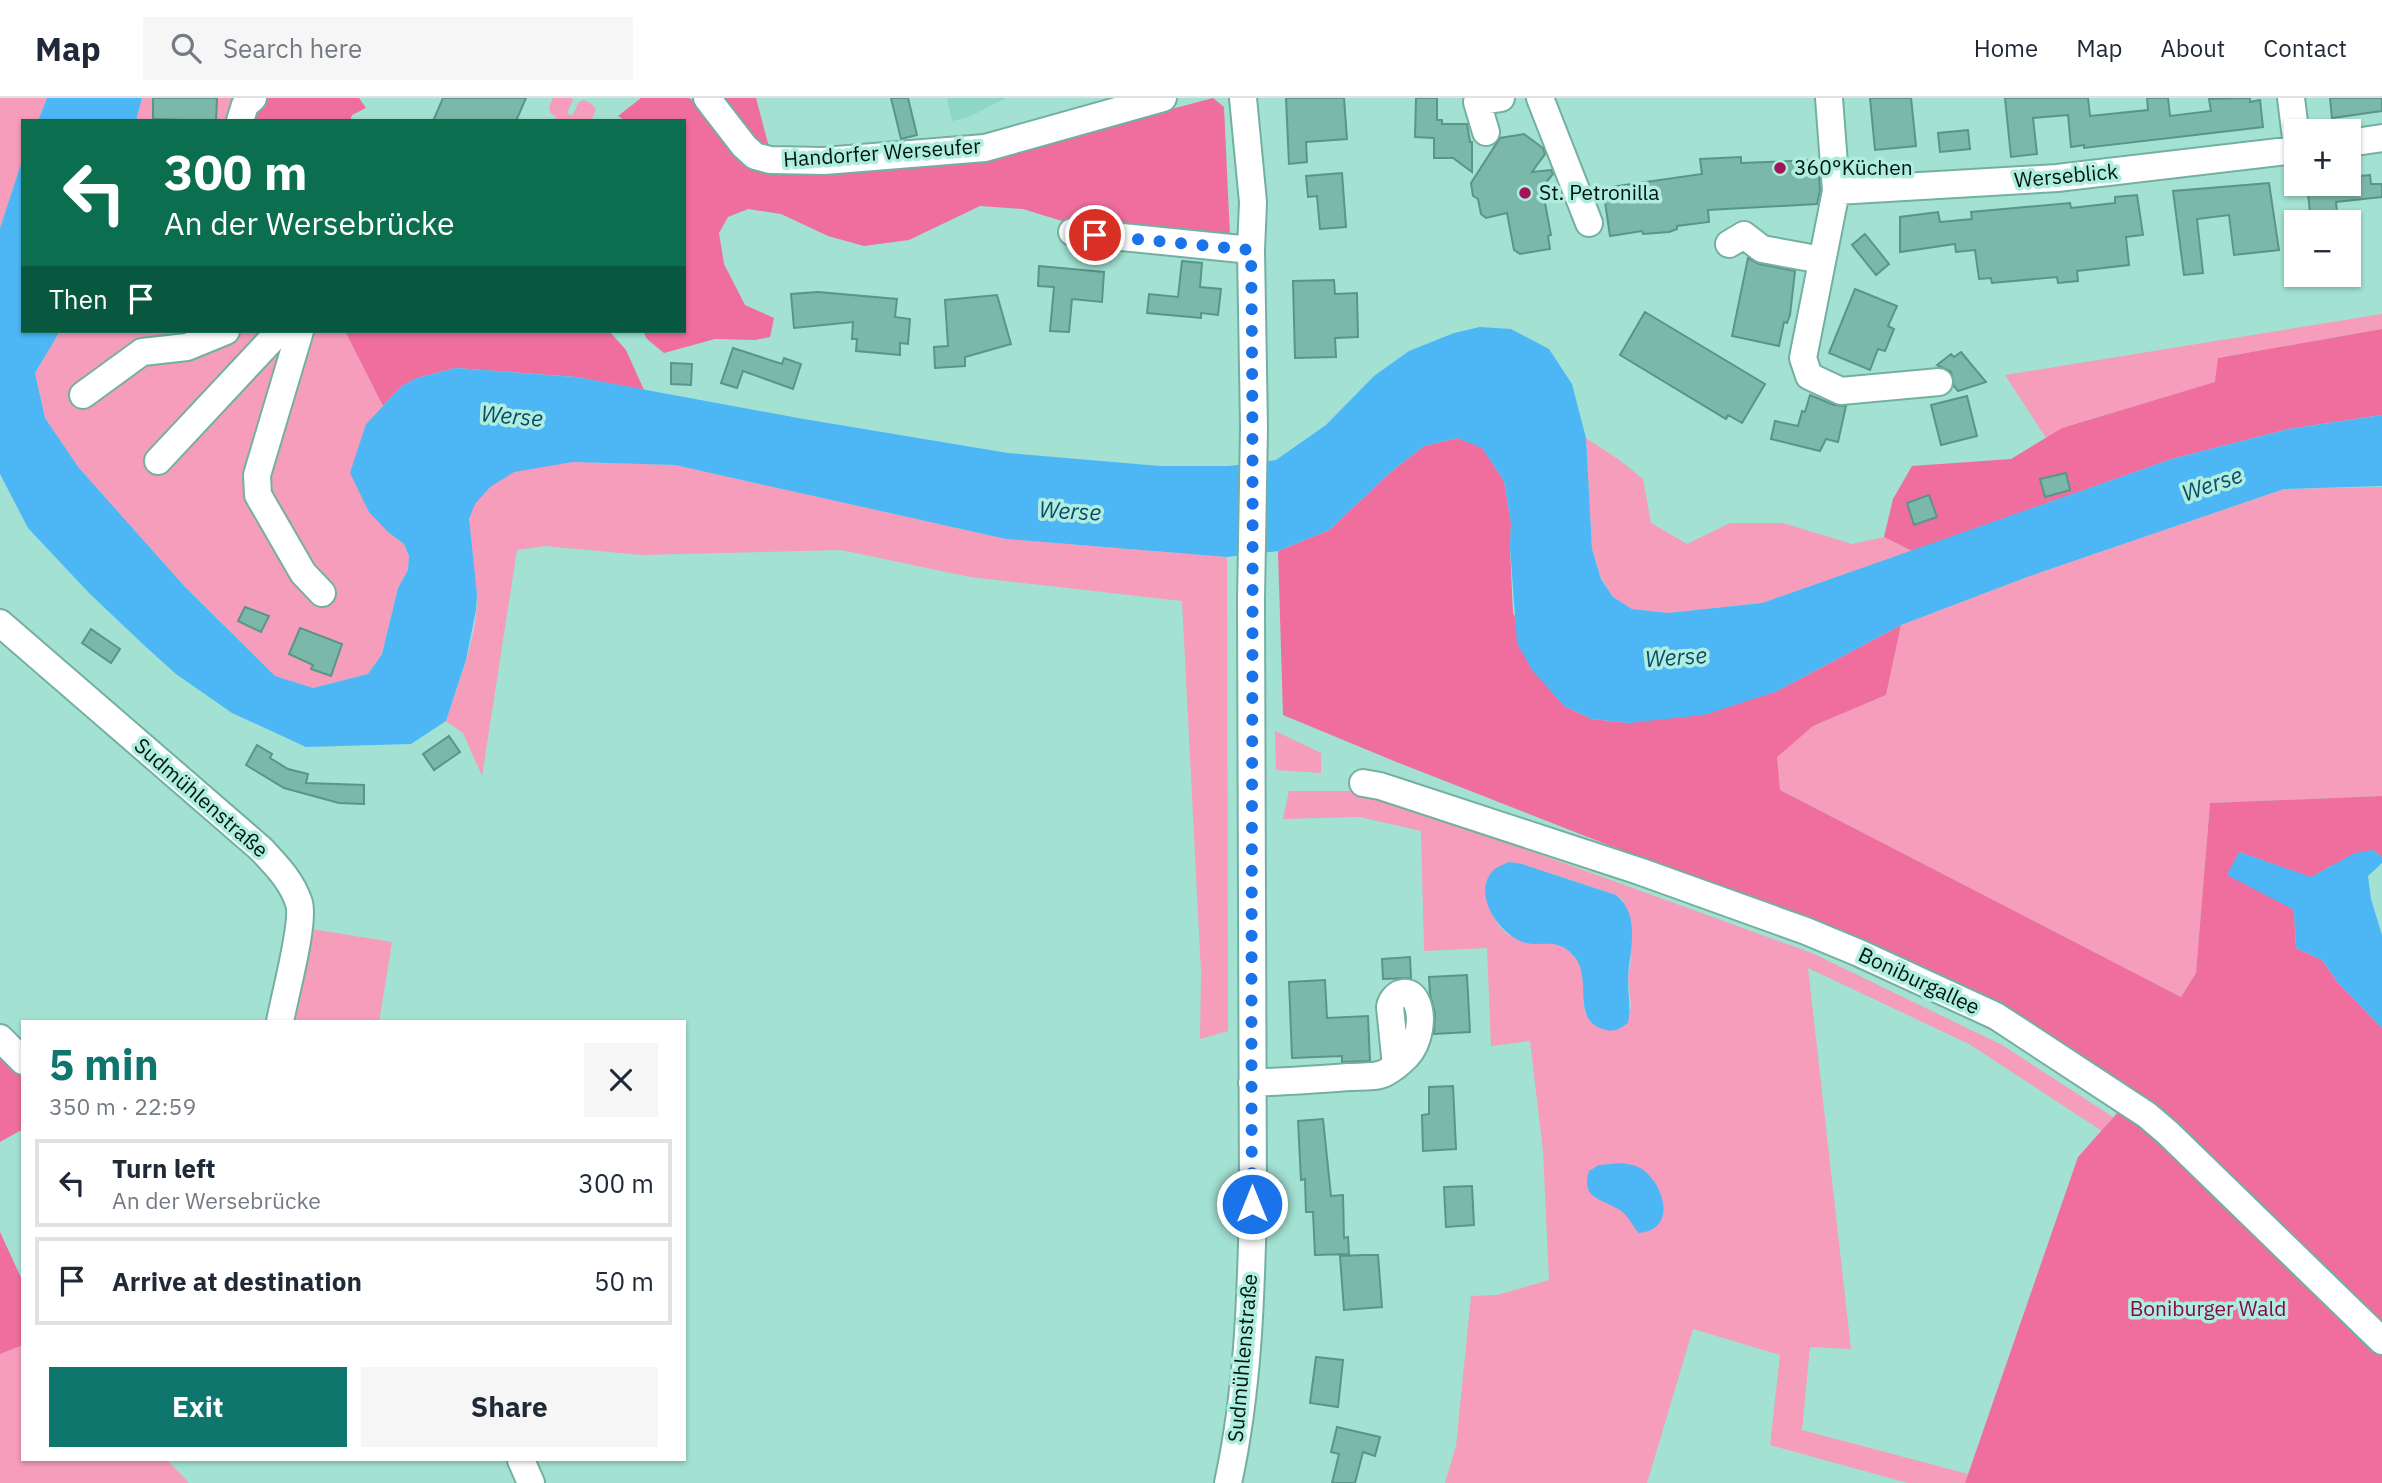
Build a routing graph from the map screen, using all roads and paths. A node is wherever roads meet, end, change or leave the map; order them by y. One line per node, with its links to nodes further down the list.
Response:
1 (253, 98): 9 (street)
2 (706, 98): 3 (street, Handorfer Werseufer)
3 (1163, 98)
4 (1243, 98): 19 (street, Sudmühlenstraße)
5 (1501, 98): 11 (street)
6 (1540, 98): 16 (street)
7 (1829, 98): 15 (street)
8 (2291, 98): 10 (street)
9 (241, 119)
10 (2294, 119)
11 (1486, 132)
12 (2382, 138): 13 (street)
13 (2361, 141)
14 (2284, 151): 15 (street, Werseblick)
15 (1836, 191): 20 (street)
16 (1589, 223)
17 (1072, 232): 19 (street)
18 (1729, 244): 20 (street)
19 (1251, 250): 34 (street, Sudmühlenstraße)
20 (1822, 260): 24 (street)
21 (222, 333): 25 (street)
22 (299, 333): 27 (street)
23 (279, 334): 26 (street)
24 (1939, 382)
25 (83, 396)
26 (158, 461)
27 (323, 593)
28 (0, 623): 30 (street, Sudmühlenstraße)
29 (1363, 783): 35 (street, Boniburgallee)
30 (280, 1020)
31 (0, 1038): 32 (street)
32 (21, 1059)
33 (1396, 1066): 34 (street)
34 (1252, 1083): 38 (street, Sudmühlenstraße)
35 (2382, 1341)
36 (521, 1461): 37 (street)
37 (531, 1483)
38 (1228, 1483)

